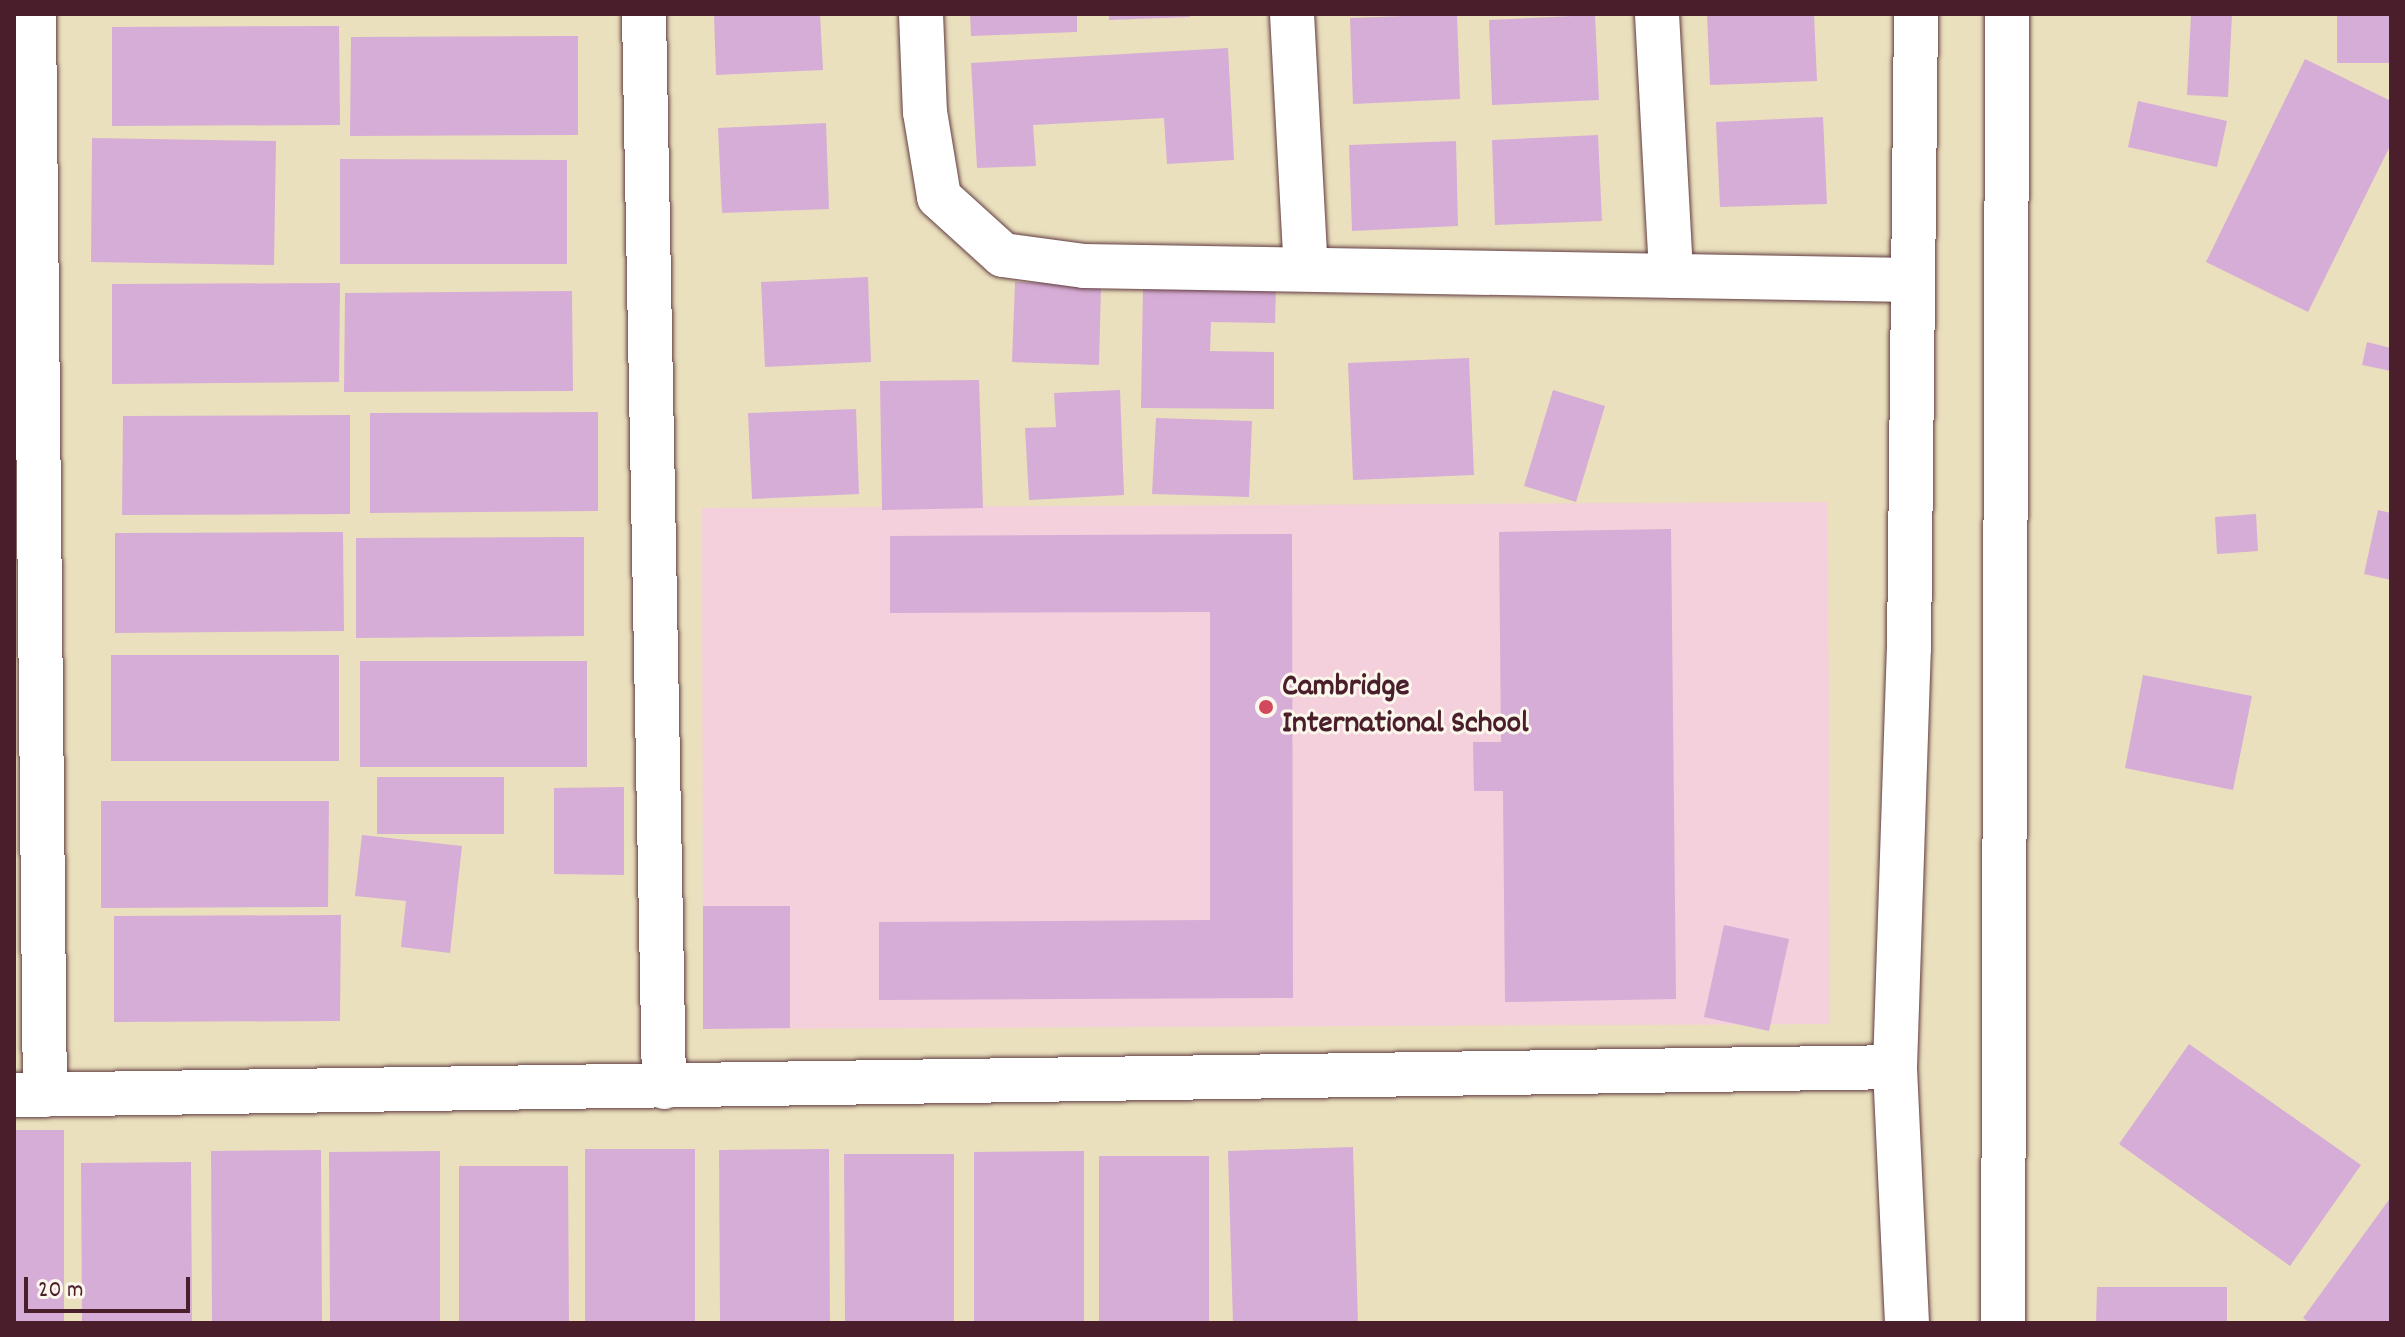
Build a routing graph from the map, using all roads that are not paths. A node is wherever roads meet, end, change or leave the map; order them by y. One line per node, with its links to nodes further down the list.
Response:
1 (34, 14): 13 (street)
2 (644, 14): 12 (street)
3 (921, 14): 8 (street)
4 (1292, 14): 8 (street)
5 (1657, 14): 9 (street)
6 (1916, 14): 10 (street)
7 (2007, 14): 15 (street)
8 (1306, 269): 9 (street)
9 (1671, 276): 10 (street)
10 (1913, 280): 11 (street)
11 (1895, 1067): 12 (street); 14 (street)
12 (664, 1087): 13 (street)
13 (30, 1095)
14 (1907, 1323)
15 (2003, 1323)

